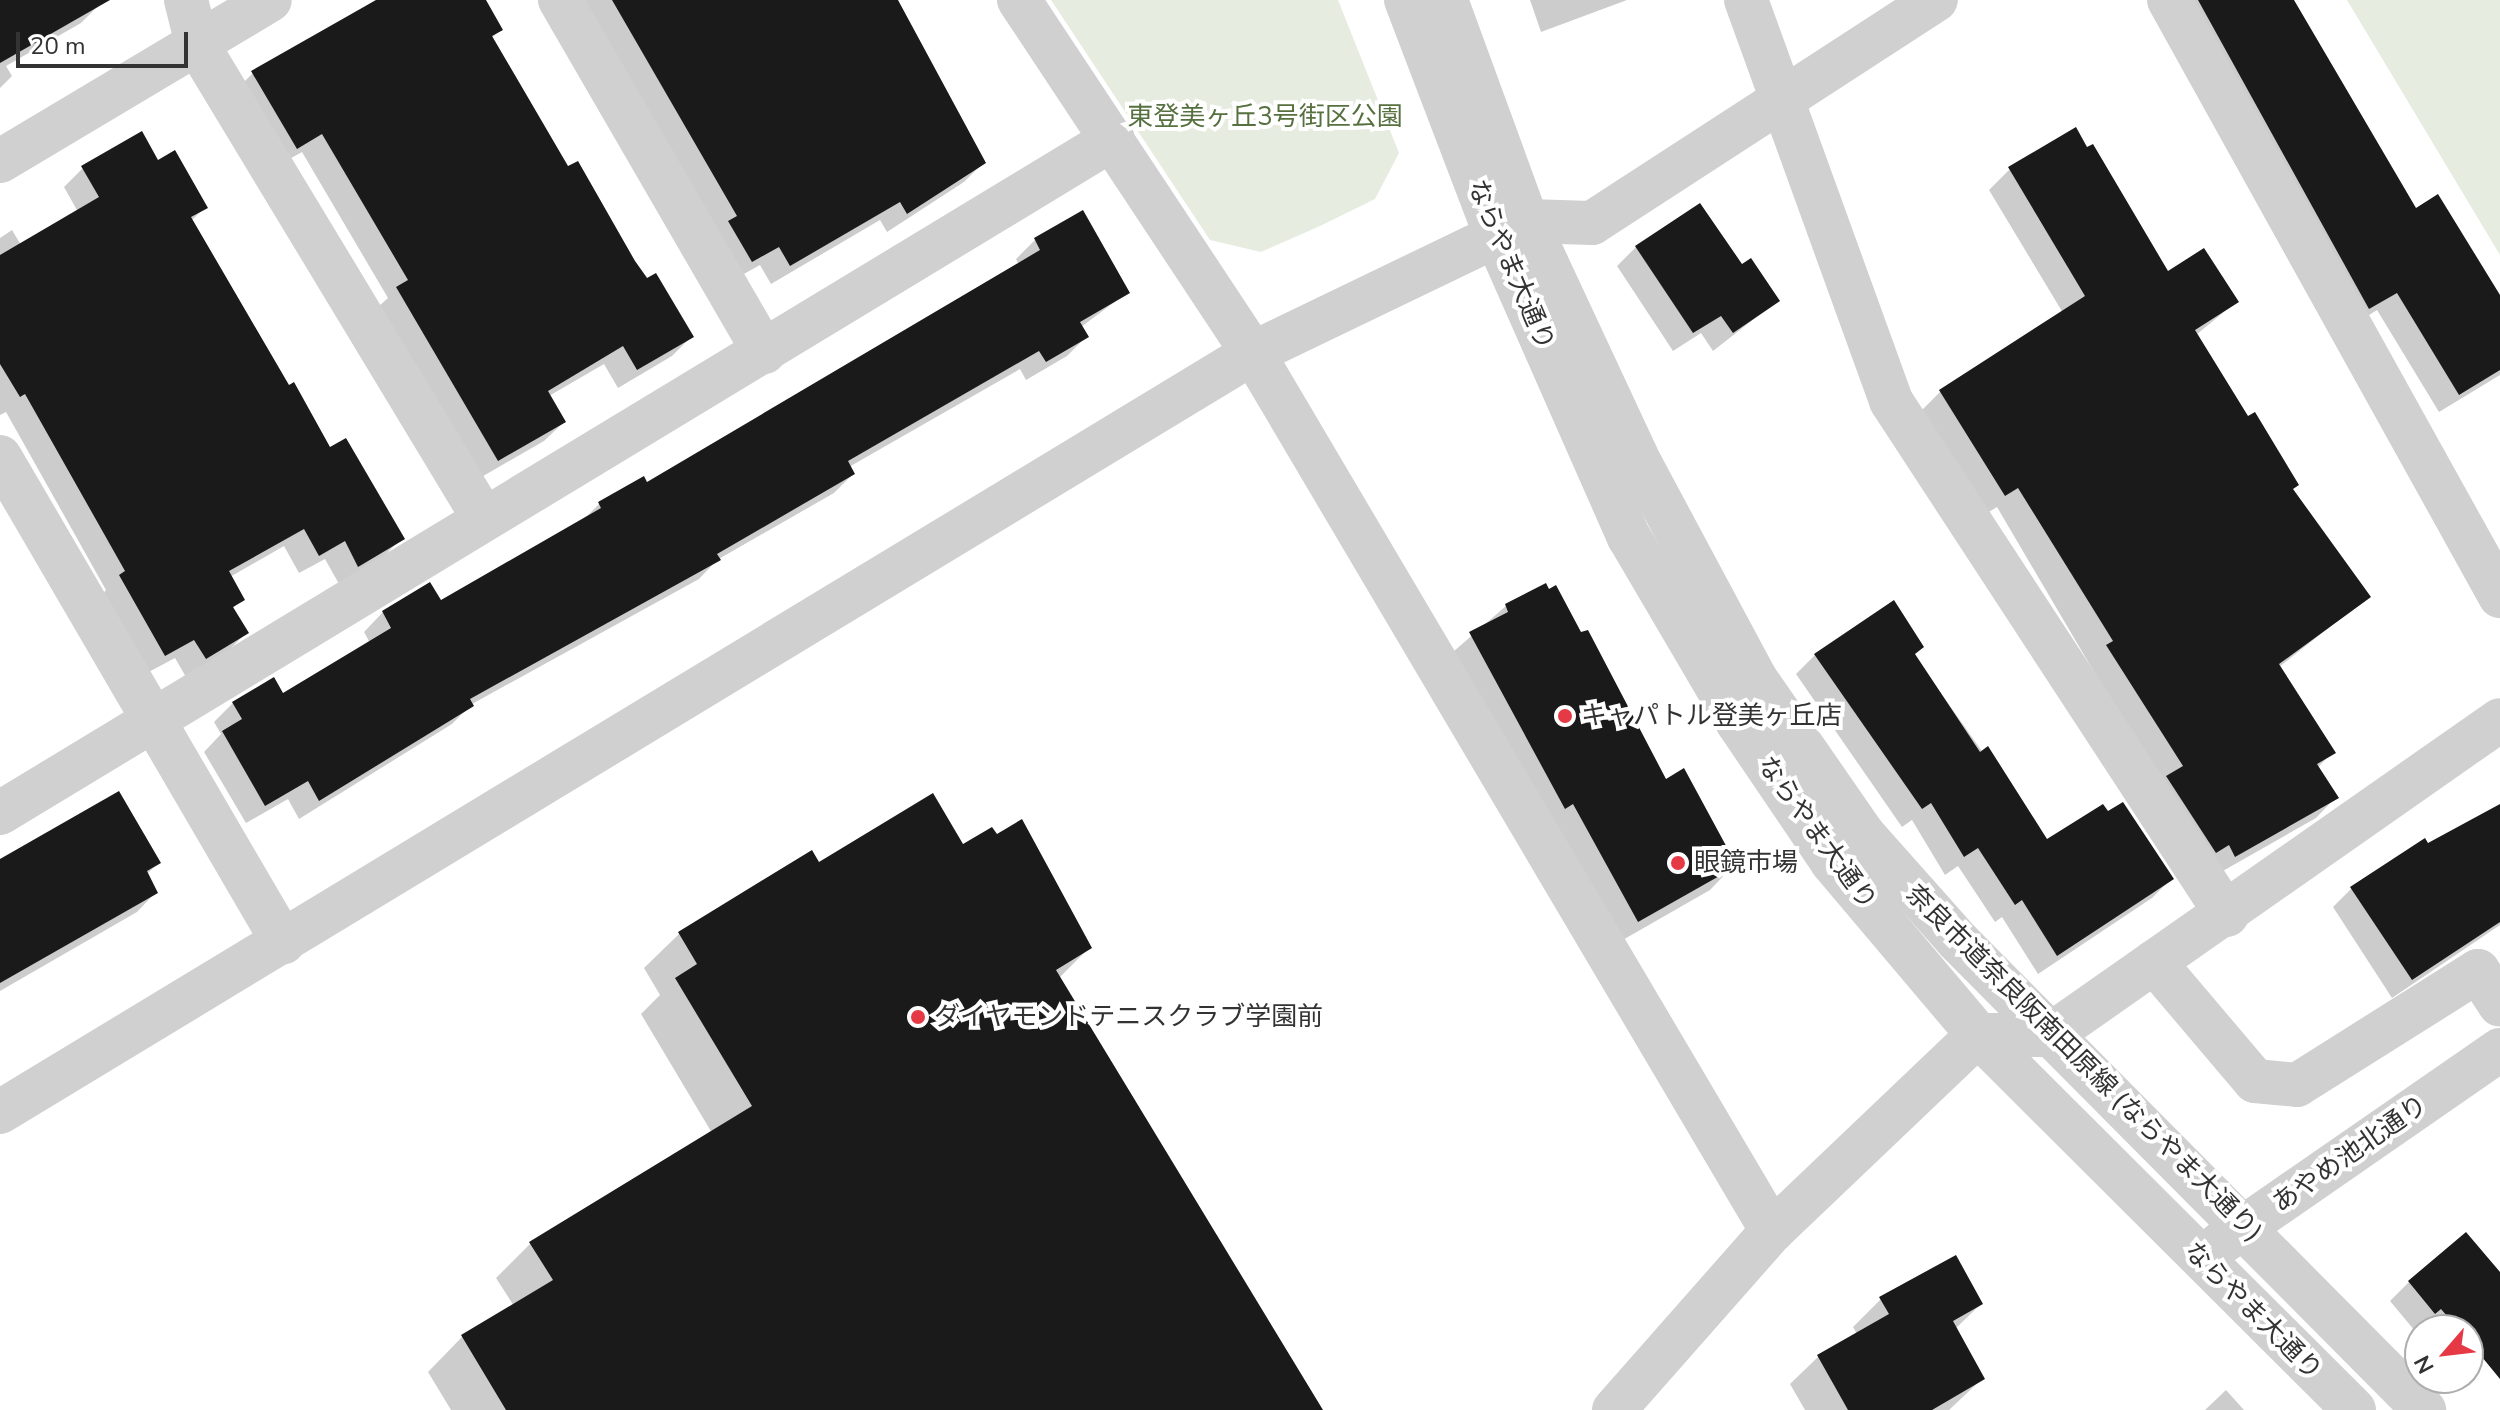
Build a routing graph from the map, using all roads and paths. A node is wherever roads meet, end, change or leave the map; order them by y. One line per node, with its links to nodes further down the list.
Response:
1 (186, 0): 10 (street)
2 (270, 0): 10 (street)
3 (560, 0): 15 (street)
4 (1019, 0): 12 (street)
5 (1406, 0): 14 (street, ならやま大通り)
6 (1446, 0): 14 (street, 奈良市道奈良阪南田原線 (ならやま大通り))
7 (1746, 0): 11 (street)
8 (1936, 0): 11 (street)
9 (2169, 0): 19 (street)
10 (197, 44): 13 (street); 18 (street)
11 (1783, 103): 14 (street); 23 (street)
12 (1113, 139): 15 (street); 16 (street)
13 (0, 161)
14 (1512, 228): 16 (street); 27 (street, ならやま大通り); 28 (street, 奈良市道奈良阪南田原線 (ならやま大通り))
15 (764, 352): 18 (street)
16 (1253, 353): 24 (street); 32 (street)
17 (0, 457): 20 (street)
18 (484, 519): 20 (street)
19 (2500, 596)
20 (156, 720): 22 (street); 24 (street)
21 (2500, 720): 23 (street)
22 (0, 813)
23 (2227, 915): 25 (street)
24 (283, 942): 30 (street)
25 (2154, 962): 26 (street); 28 (street)
26 (2489, 988)
27 (1978, 1035): 28 (street); 32 (street); 33 (street, ならやま大通り)
28 (2050, 1035): 31 (street, 奈良市道奈良阪南田原線 (ならやま大通り))
29 (2500, 1050): 31 (street, あやめ池北通り)
30 (0, 1112)
31 (2245, 1226): 33 (street, あやめ池北通り); 36 (street, 奈良市道奈良阪南田原線 (ならやま大通り))
32 (1772, 1231): 34 (street)
33 (2200, 1258): 35 (street, ならやま大通り)
34 (1614, 1410)
35 (2354, 1410)
36 (2424, 1410)

